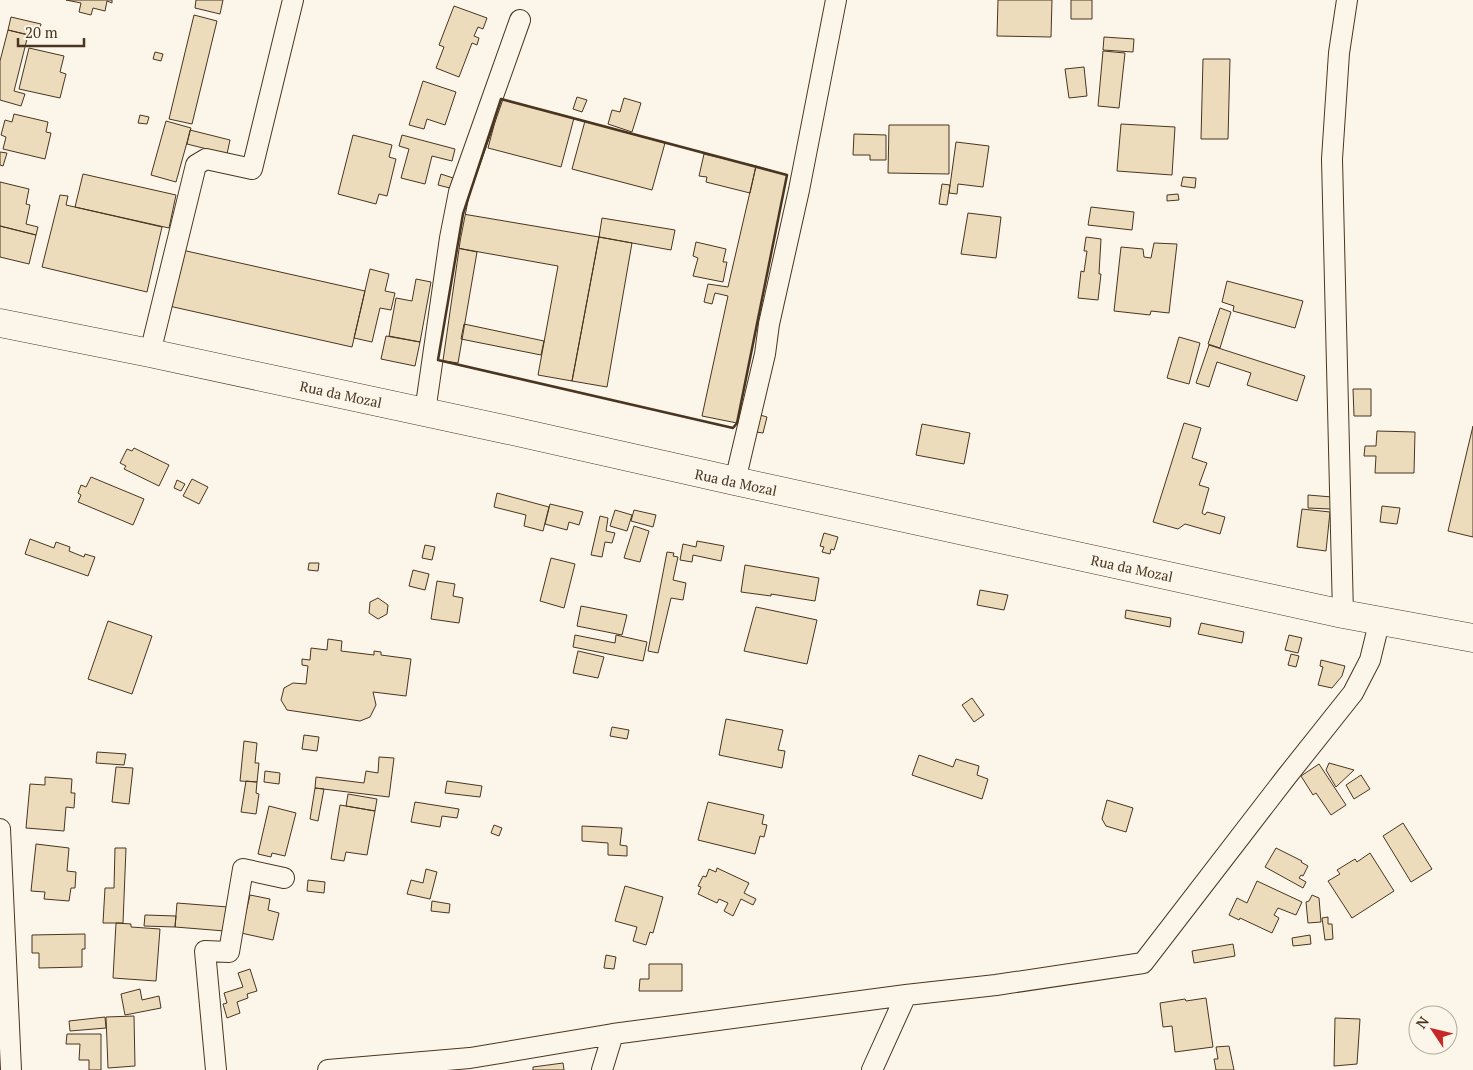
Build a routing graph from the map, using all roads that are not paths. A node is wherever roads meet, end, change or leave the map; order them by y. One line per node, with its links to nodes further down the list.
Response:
1 (294, 0): 6 (street)
2 (836, 0): 8 (street)
3 (1347, 0): 9 (street)
4 (520, 20): 7 (street)
5 (0, 324): 6 (main road, Rua da Mozal)
6 (150, 354): 7 (main road, Rua da Mozal)
7 (425, 412): 8 (main road, Rua da Mozal)
8 (735, 482): 9 (main road, Rua da Mozal)
9 (1344, 614): 10 (main road, Rua da Mozal)
10 (1380, 619): 11 (main road, Rua da Mozal); 14 (street)
11 (1473, 638)
12 (0, 829): 16 (street)
13 (284, 878): 17 (street)
14 (906, 995): 15 (street); 20 (street)
15 (613, 1034): 18 (street); 19 (street)
16 (11, 1070)
17 (216, 1070)
18 (328, 1070)
19 (602, 1070)
20 (872, 1070)

